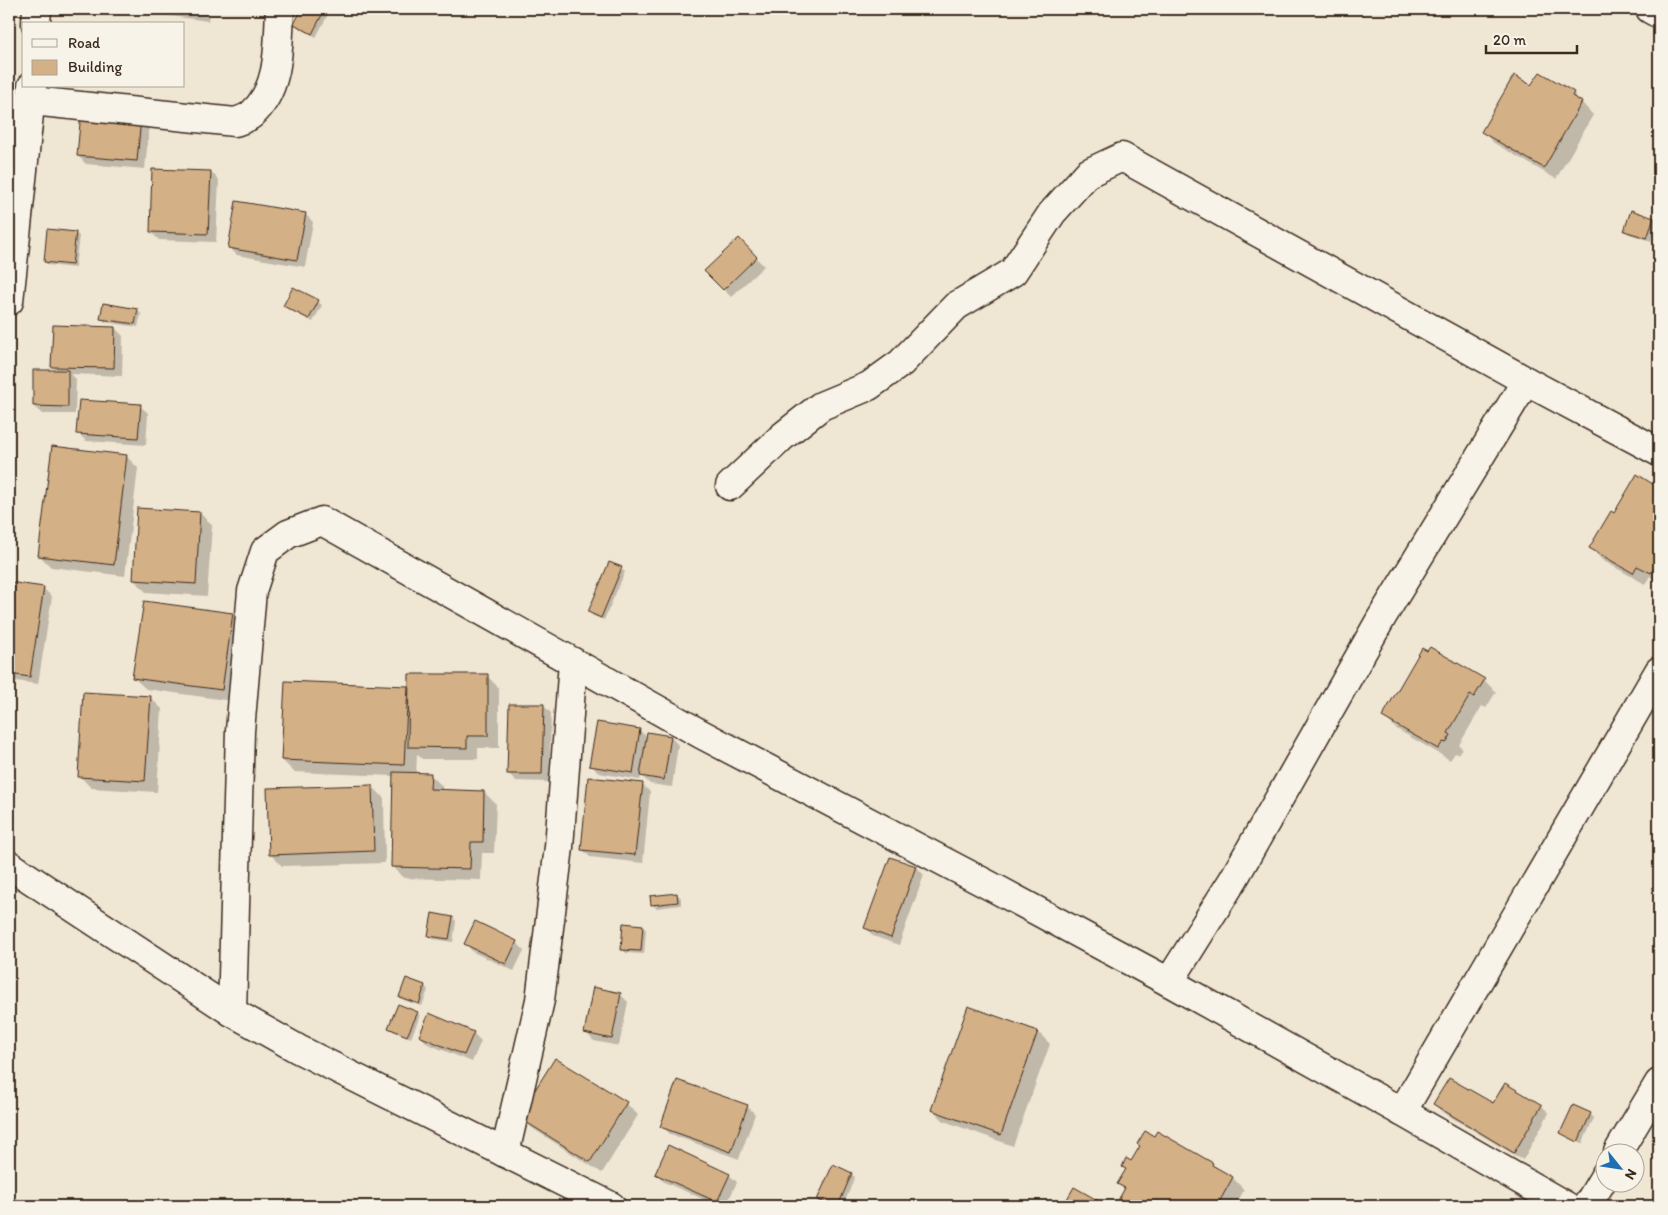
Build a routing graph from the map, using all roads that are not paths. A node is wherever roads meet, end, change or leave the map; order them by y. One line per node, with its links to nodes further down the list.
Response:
1 (37, 9): 5 (street)
2 (280, 9): 6 (street)
3 (1650, 9): 4 (street)
4 (1659, 14)
5 (36, 22)
6 (32, 94): 7 (street)
7 (9, 301)
8 (1526, 382): 9 (street); 10 (street); 14 (street)
9 (1659, 452)
10 (730, 486)
11 (573, 662): 14 (street); 15 (street); 19 (street)
12 (1659, 671): 17 (street)
13 (9, 865): 15 (street)
14 (1169, 982): 17 (street)
15 (232, 1012): 19 (street)
16 (1659, 1083): 18 (street)
17 (1402, 1112): 22 (street)
18 (1624, 1142)
19 (505, 1153): 21 (street)
20 (1596, 1190): 23 (street)
21 (611, 1206)
22 (1566, 1206)
23 (1586, 1206)

